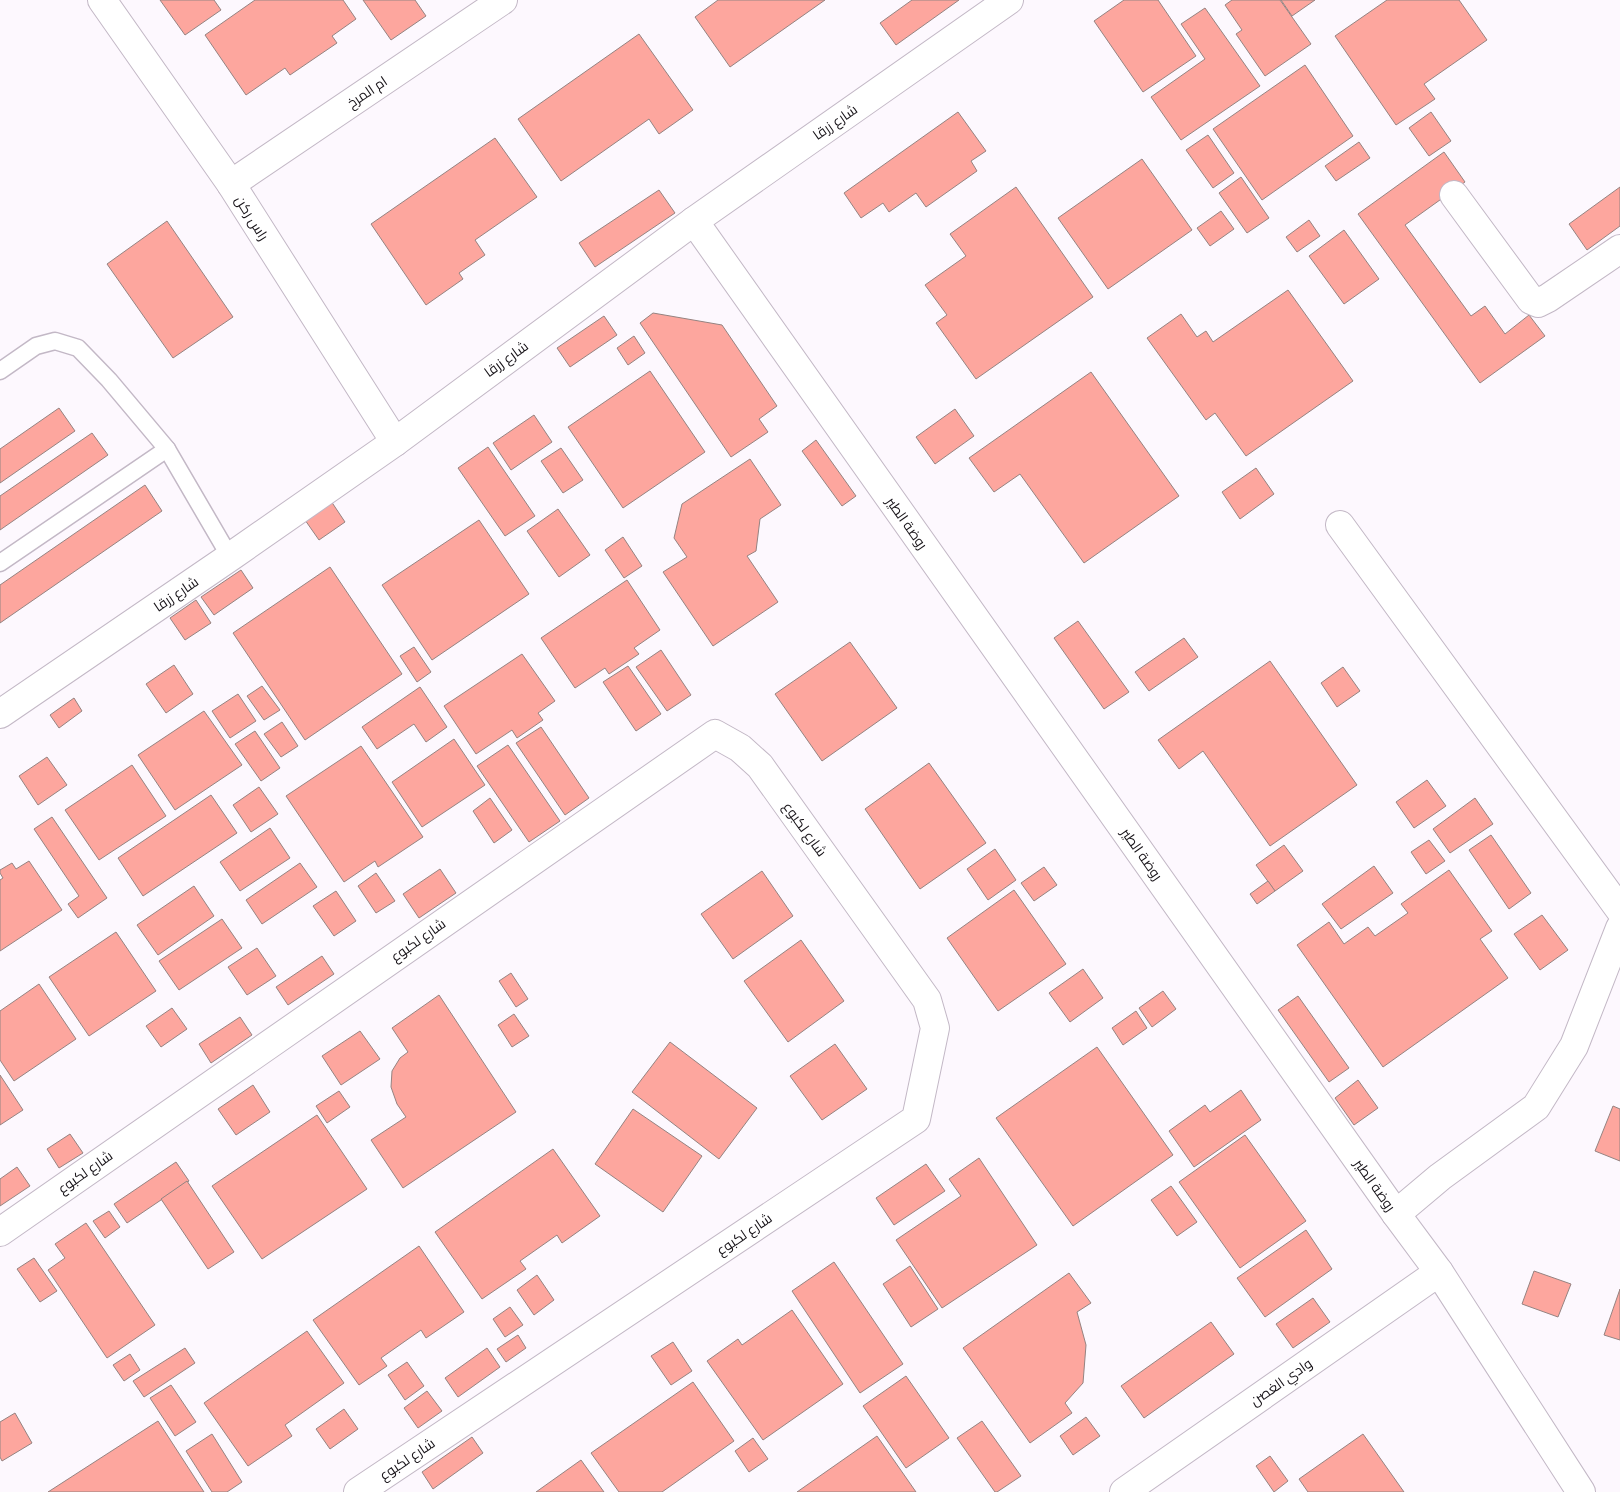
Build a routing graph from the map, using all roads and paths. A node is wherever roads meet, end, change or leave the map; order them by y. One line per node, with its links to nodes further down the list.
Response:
1 (102, 0): 4 (street, راس ركن)
2 (503, 0): 4 (street, ام المرخ)
3 (1009, 0): 6 (street, شارع زرقا)
4 (231, 184): 9 (street, راس ركن)
5 (1454, 195): 7 (street)
6 (694, 221): 9 (street, شارع زرقا); 17 (street, روضة الطير)
7 (1620, 249)
8 (0, 371): 10 (lane)
9 (395, 442): 12 (street, شارع زرقا)
10 (167, 449): 12 (lane); 13 (lane)
11 (1340, 525): 15 (street)
12 (230, 557): 14 (street, شارع زرقا)
13 (0, 563)
14 (0, 714)
15 (1620, 910)
16 (1620, 928): 17 (street)
17 (1396, 1214): 19 (street, روضة الطير)
18 (0, 1232): 20 (street, شارع لكبوع)
19 (1439, 1272): 21 (street, وادي الغصن); 22 (street, روضة الطير)
20 (358, 1492)
21 (1124, 1492)
22 (1581, 1492)

